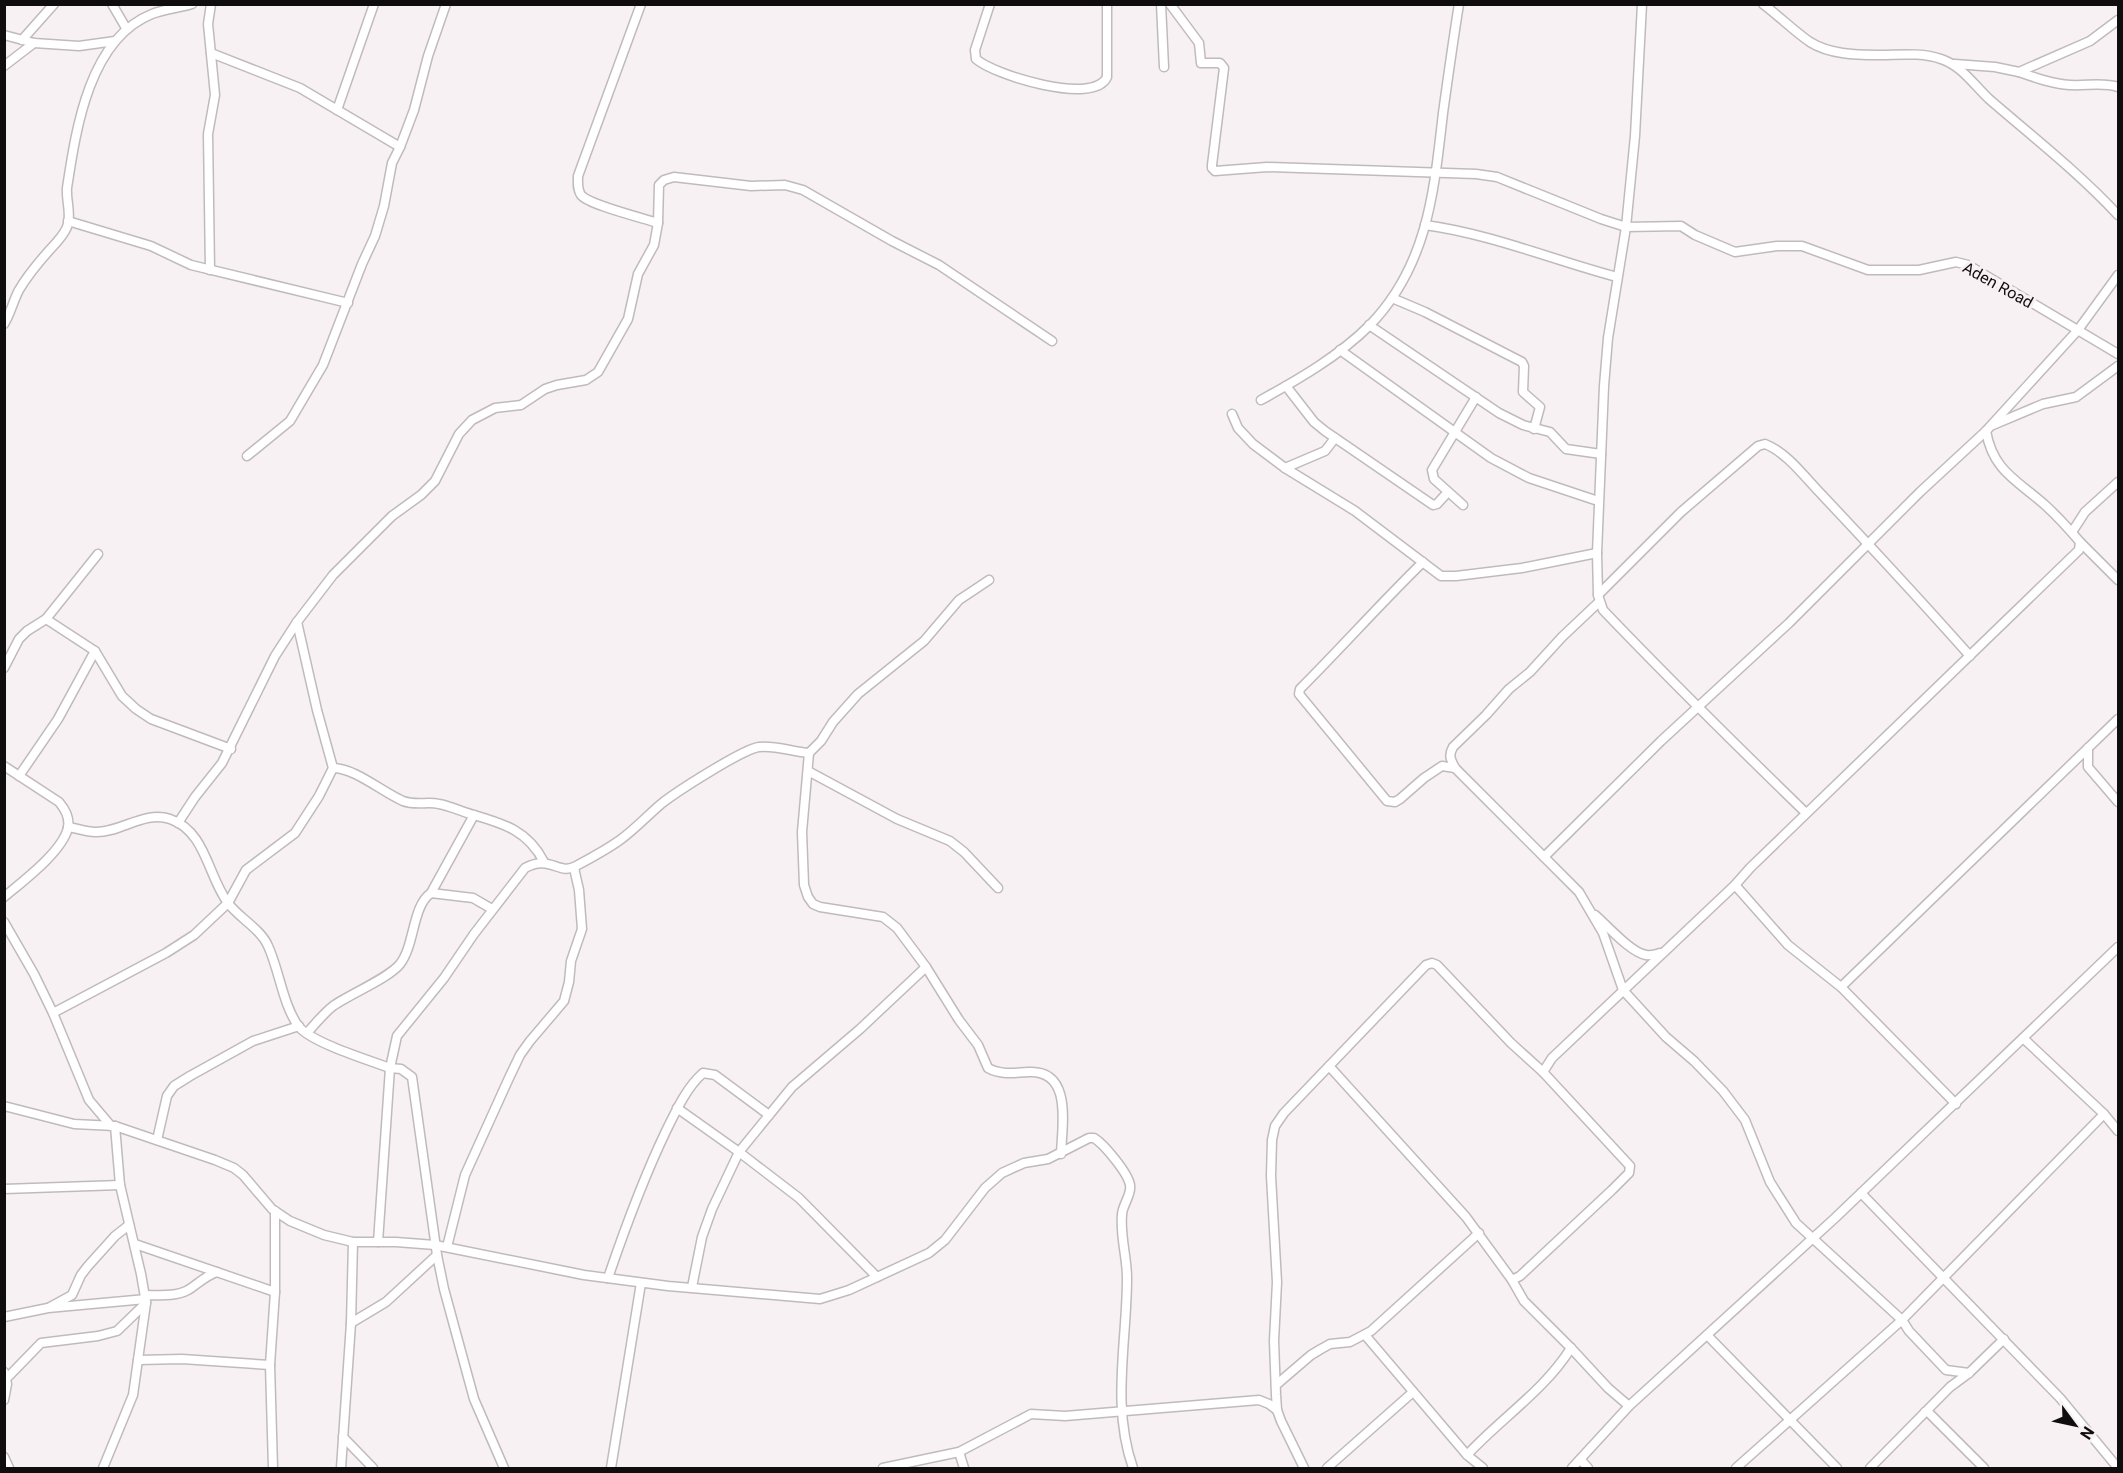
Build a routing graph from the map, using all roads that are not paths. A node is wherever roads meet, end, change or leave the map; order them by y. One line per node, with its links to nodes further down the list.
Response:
1 (54, 4): 18 (street)
2 (112, 4): 16 (street)
3 (192, 4): 16 (street)
4 (211, 4): 21 (street)
5 (374, 4): 27 (street)
6 (446, 4): 28 (street)
7 (641, 4): 32 (street)
8 (990, 4): 9 (street)
9 (1107, 4)
10 (1161, 4): 24 (street)
11 (1170, 4): 29 (street, Aden Road)
12 (1459, 4): 29 (street)
13 (1642, 4): 34 (street)
14 (1763, 4): 22 (street)
15 (2118, 20): 25 (street)
16 (126, 28): 19 (street)
17 (4, 35): 18 (street)
18 (22, 40): 20 (street)
19 (115, 41): 20 (street); 31 (street)
20 (34, 43): 23 (street)
21 (212, 52): 27 (street); 35 (street)
22 (1955, 64): 25 (street); 30 (street)
23 (4, 66)
24 (1164, 67)
25 (2019, 72): 26 (street)
26 (2118, 87)
27 (337, 110): 28 (street)
28 (400, 147): 39 (street)
29 (1436, 172): 33 (street); 34 (street, Aden Road)
30 (2118, 215)
31 (68, 221): 35 (street); 40 (street)
32 (658, 223): 43 (street); 72 (street)
33 (1425, 225): 37 (street); 38 (street)
34 (1626, 227): 37 (street); 42 (street, Aden Road)
35 (210, 270): 39 (street)
36 (2118, 275): 42 (street)
37 (1617, 277): 55 (street)
38 (1392, 298): 41 (street); 51 (street)
39 (348, 303): 56 (street)
40 (4, 324)
41 (1369, 325): 44 (street); 48 (street)
42 (2078, 330): 45 (street, Aden Road); 52 (street)
43 (1052, 341)
44 (1340, 350): 47 (street); 53 (street)
45 (2118, 354)
46 (2118, 366): 52 (street)
47 (1286, 386): 49 (street); 54 (street)
48 (1476, 397): 51 (street); 53 (street)
49 (1261, 400)
50 (1232, 414): 57 (street)
51 (1534, 429): 55 (street)
52 (1988, 429): 62 (street); 64 (street)
53 (1454, 434): 59 (street); 60 (street)
54 (1335, 438): 57 (street); 59 (street)
55 (1601, 454): 60 (street)
56 (247, 456)
57 (1285, 468): 67 (street)
58 (2118, 482): 62 (street)
59 (1447, 493): 61 (street)
60 (1598, 501): 65 (street)
61 (1463, 505)
62 (2072, 532): 63 (street)
63 (2080, 542): 69 (street); 74 (street)
64 (1868, 544): 70 (street); 74 (street); 76 (street)
65 (1597, 553): 67 (street); 70 (street)
66 (98, 554): 71 (street)
67 (1423, 562): 83 (street)
68 (989, 580): 80 (street)
69 (2118, 580)
70 (1599, 598): 76 (street); 83 (street)
71 (46, 619): 73 (street); 75 (street)
72 (297, 622): 79 (street); 82 (street)
73 (95, 651): 79 (street); 85 (street)
74 (1970, 656): 87 (street)
75 (4, 668)
76 (1698, 708): 87 (street); 91 (street)
77 (2118, 719): 78 (street)
78 (2088, 748): 86 (street); 105 (street)
79 (231, 749): 89 (street)
80 (809, 753): 84 (street); 93 (street)
81 (4, 766): 85 (street)
82 (333, 768): 88 (street); 98 (street)
83 (1455, 768): 91 (street)
84 (808, 771): 95 (street); 104 (street)
85 (19, 776): 90 (street)
86 (2118, 802)
87 (1806, 813): 94 (street)
88 (474, 815): 92 (street); 96 (street)
89 (178, 823): 90 (street); 98 (street)
90 (68, 826): 97 (street)
91 (1544, 857): 99 (street)
92 (544, 862): 93 (street); 100 (street)
93 (574, 868): 134 (street)
94 (1735, 885): 103 (street); 105 (street)
95 (998, 888)
96 (431, 893): 100 (street); 109 (street)
97 (4, 897)
98 (228, 903): 107 (street); 108 (street)
99 (1588, 908): 103 (street); 106 (street)
100 (492, 909): 112 (street)
101 (4, 922): 107 (street)
102 (2118, 947): 110 (street)
103 (1661, 953): 106 (street)
104 (926, 967): 118 (street); 123 (street)
105 (1841, 987): 114 (street)
106 (1623, 990): 113 (street); 130 (street)
107 (53, 1013): 119 (street)
108 (299, 1026): 109 (street); 121 (street)
109 (307, 1033): 112 (street)
110 (2023, 1038): 114 (street); 117 (street)
111 (1329, 1066): 113 (street); 129 (street); 157 (street)
112 (390, 1068): 132 (street); 135 (street)
113 (1543, 1072): 140 (street)
114 (1956, 1104): 126 (street)
115 (4, 1106): 119 (street)
116 (677, 1108): 118 (street); 122 (street); 139 (street)
117 (2104, 1114): 120 (street); 138 (street)
118 (769, 1115): 122 (street)
119 (113, 1126): 121 (street); 124 (street)
120 (2118, 1131)
121 (157, 1140): 127 (street)
122 (739, 1152): 137 (street); 142 (street)
123 (1061, 1154): 137 (street); 162 (street)
124 (120, 1185): 125 (street); 128 (street)
125 (4, 1189)
126 (1861, 1193): 130 (street); 138 (street)
127 (275, 1211): 131 (street); 143 (street)
128 (129, 1225): 133 (street); 145 (street)
129 (1479, 1233): 140 (street); 149 (street)
130 (1813, 1238): 147 (street); 150 (street)
131 (353, 1242): 132 (street); 148 (street)
132 (378, 1242): 135 (street)
133 (135, 1245): 136 (street); 144 (street)
134 (447, 1247): 135 (street); 139 (street)
135 (436, 1250): 148 (street); 175 (street)
136 (217, 1272): 143 (street); 144 (street)
137 (877, 1277): 142 (street)
138 (1944, 1277): 147 (street); 151 (street)
139 (608, 1278): 141 (street)
140 (1512, 1280): 152 (street)
141 (641, 1283): 142 (street); 176 (street)
142 (692, 1287)
143 (274, 1292): 154 (street)
144 (145, 1299): 145 (street); 153 (street); 156 (street)
145 (48, 1308): 146 (street)
146 (4, 1317)
147 (1902, 1320): 155 (street); 164 (street)
148 (351, 1323): 165 (street)
149 (1365, 1335): 157 (street); 158 (street)
150 (1707, 1335): 160 (street); 164 (street)
151 (2004, 1339): 155 (street); 189 (street)
152 (1571, 1348): 160 (street); 167 (street)
153 (138, 1360): 154 (street); 171 (street)
154 (270, 1365): 172 (street)
155 (1969, 1373): 163 (street)
156 (6, 1375): 159 (street)
157 (1276, 1385): 161 (street)
158 (1413, 1392): 167 (street); 181 (street)
159 (4, 1400)
160 (1629, 1406): 169 (street)
161 (1277, 1410): 162 (street); 180 (street)
162 (1121, 1411): 166 (street); 179 (street)
163 (1926, 1412): 187 (street); 188 (street)
164 (1791, 1420): 185 (street); 186 (street)
165 (344, 1437): 173 (street); 174 (street)
166 (959, 1452): 177 (street); 178 (street)
167 (1467, 1455): 182 (street)
168 (4, 1457): 170 (street)
169 (1581, 1460): 183 (street); 184 (street)
170 (9, 1468)
171 (103, 1468)
172 (273, 1468)
173 (341, 1468)
174 (373, 1468)
175 (504, 1468)
176 (611, 1468)
177 (883, 1468)
178 (964, 1468)
179 (1133, 1468)
180 (1304, 1468)
181 (1327, 1468)
182 (1483, 1468)
183 (1572, 1468)
184 (1588, 1468)
185 (1736, 1468)
186 (1837, 1468)
187 (1870, 1468)
188 (1984, 1468)
189 (2118, 1468)

